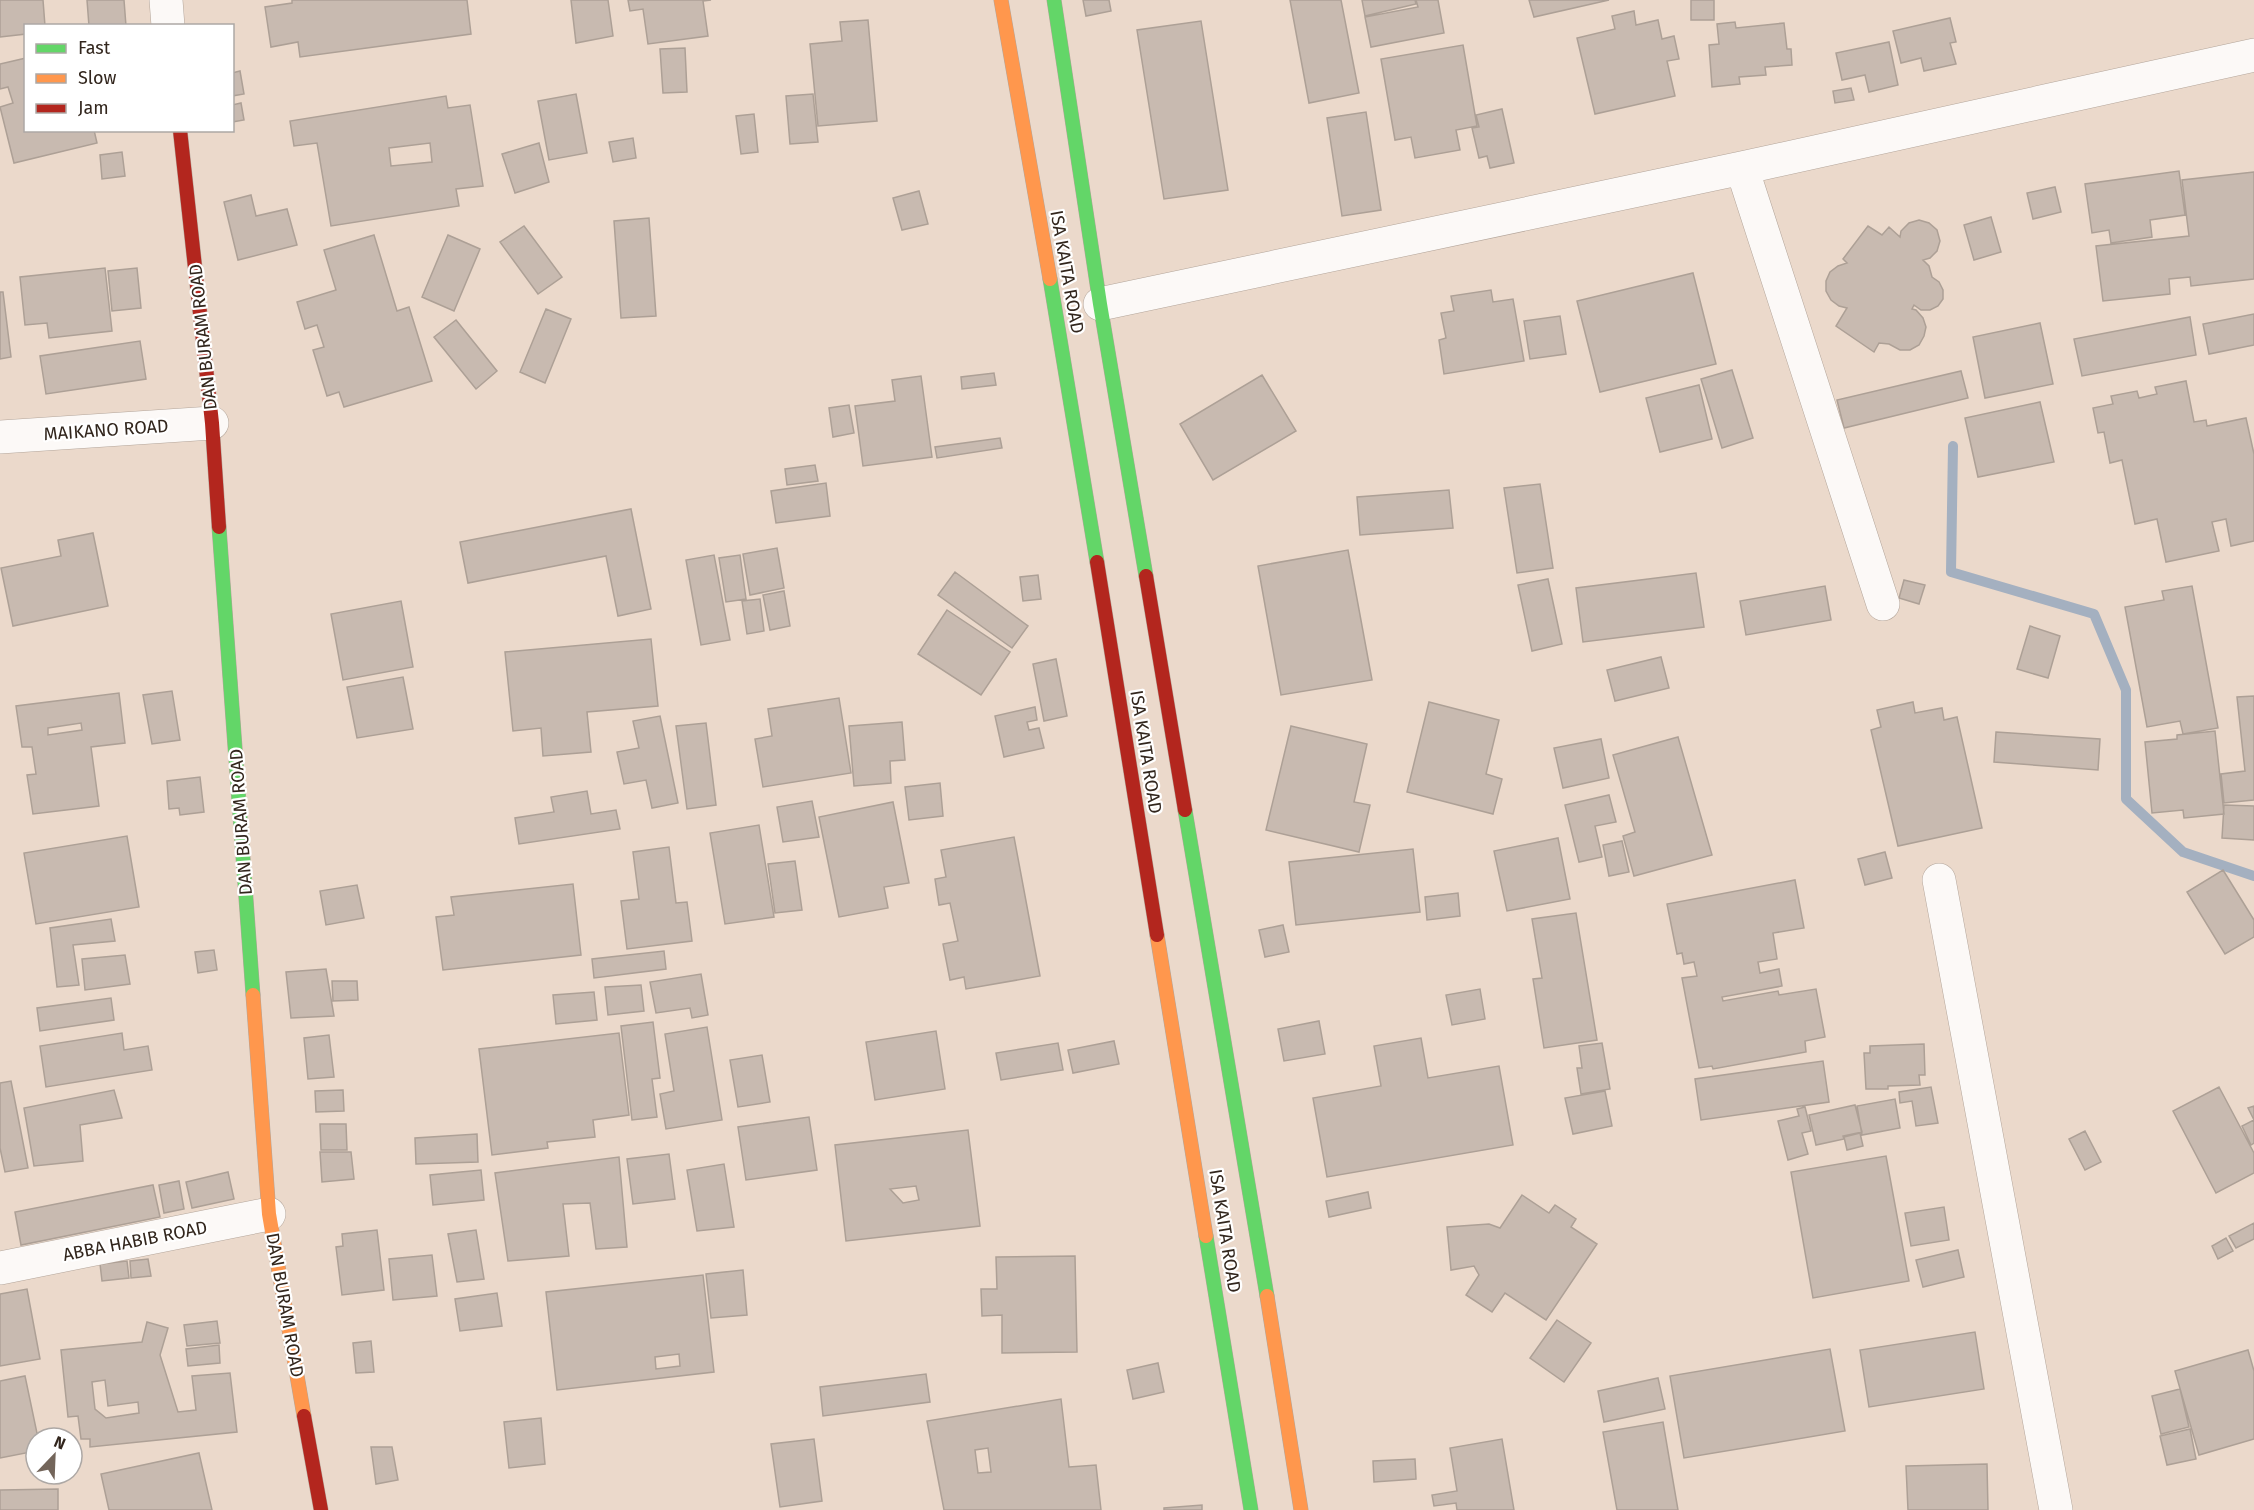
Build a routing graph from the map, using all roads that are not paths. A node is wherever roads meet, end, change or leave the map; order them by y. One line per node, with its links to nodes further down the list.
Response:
1 (165, 0): 4 (street)
2 (1001, 0): 18 (main road, ISA KAITA ROAD)
3 (1054, 0): 8 (main road, ISA KAITA ROAD)
4 (168, 24)
5 (2254, 55): 7 (street)
6 (180, 132): 9 (main road, DAN BURAM ROAD)
7 (1742, 168): 8 (street); 11 (street)
8 (1100, 304): 15 (main road, ISA KAITA ROAD)
9 (212, 423): 10 (street, MAIKANO ROAD); 13 (main road, DAN BURAM ROAD)
10 (0, 437)
11 (1883, 604)
12 (1939, 880): 20 (street)
13 (269, 1214): 14 (street, ABBA HABIB ROAD); 17 (main road, DAN BURAM ROAD)
14 (0, 1268)
15 (1289, 1425): 16 (main road); 19 (main road, ISA KAITA ROAD)
16 (1269, 1428)
17 (321, 1510)
18 (1251, 1510)
19 (1301, 1510)
20 (2056, 1510)

